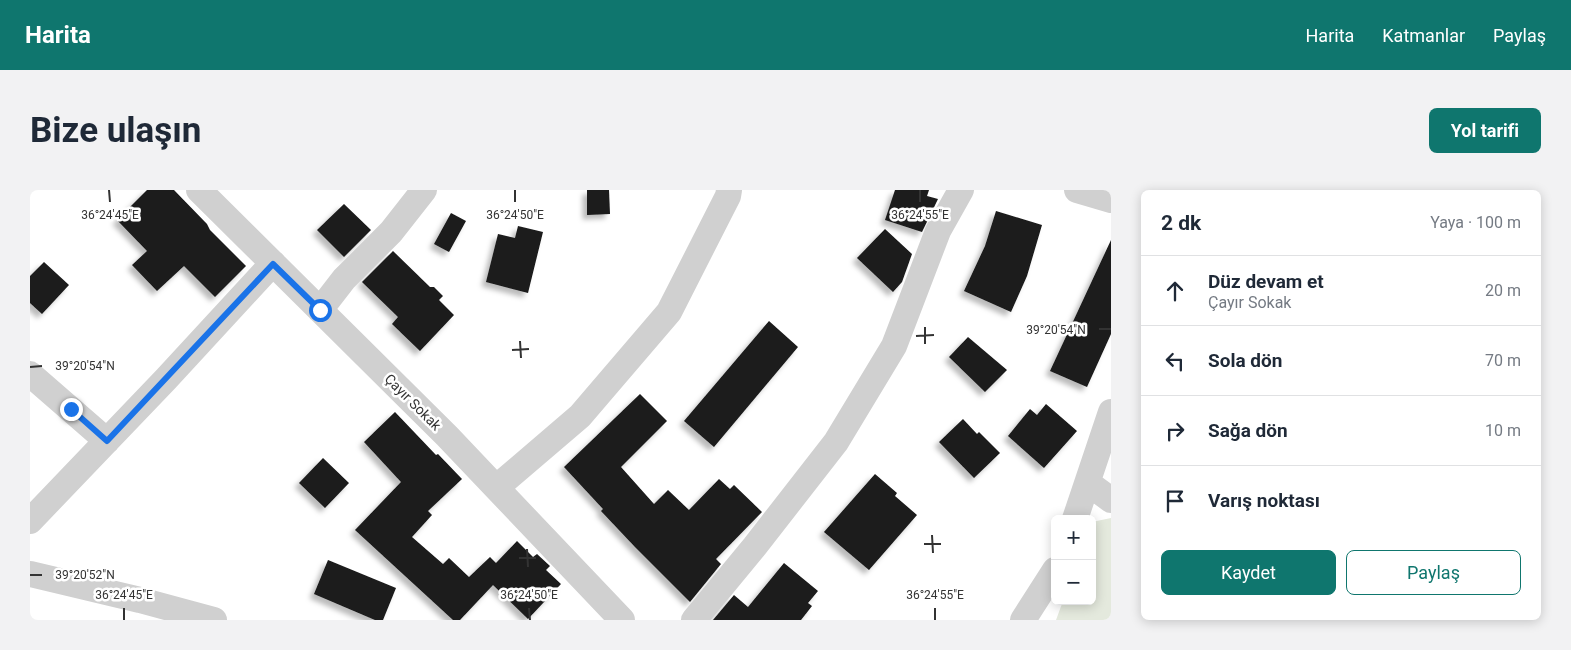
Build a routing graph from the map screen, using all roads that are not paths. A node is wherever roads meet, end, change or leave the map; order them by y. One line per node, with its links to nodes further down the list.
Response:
1 (200, 190): 7 (street, Çayır Sokak)
2 (424, 190): 8 (street)
3 (729, 190): 13 (street)
4 (960, 190): 21 (street)
5 (1077, 190): 6 (street)
6 (1111, 200)
7 (273, 264): 8 (street, Çayır Sokak); 11 (street)
8 (320, 310): 13 (street, Çayır Sokak)
9 (30, 374): 11 (street)
10 (1111, 412): 12 (street)
11 (107, 441): 16 (street)
12 (1088, 484): 14 (street); 15 (street)
13 (497, 487): 20 (street, Çayır Sokak)
14 (1111, 500)
15 (1076, 515)
16 (30, 521)
17 (30, 574): 19 (street)
18 (1051, 576): 22 (street)
19 (214, 620)
20 (622, 620)
21 (694, 620)
22 (1023, 620)

